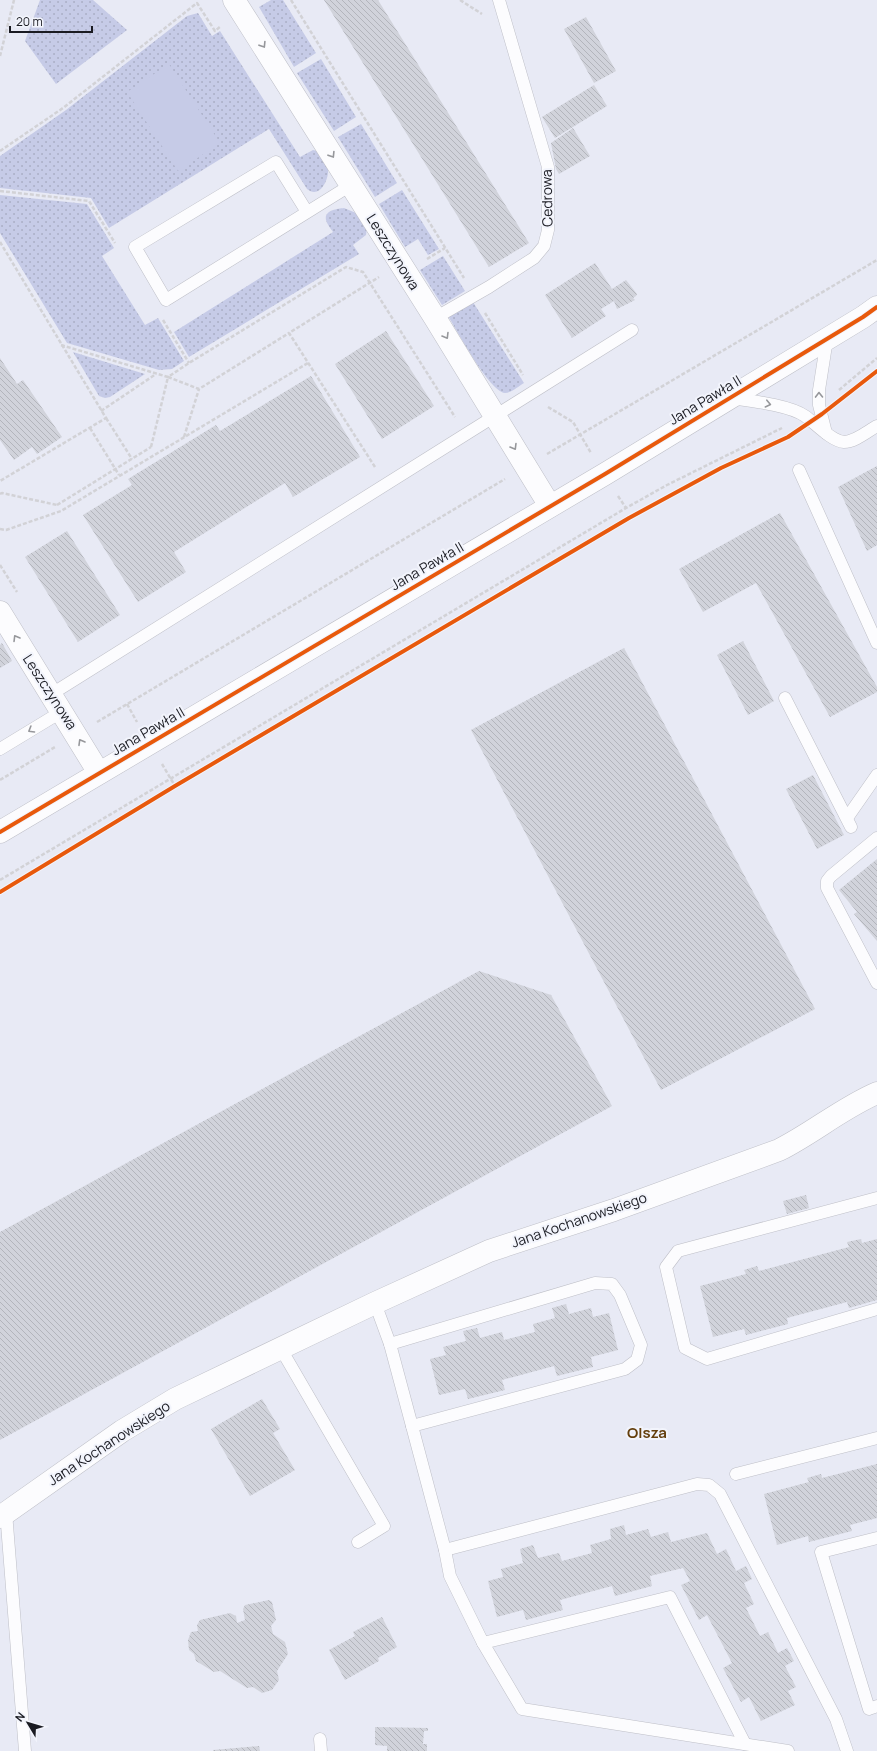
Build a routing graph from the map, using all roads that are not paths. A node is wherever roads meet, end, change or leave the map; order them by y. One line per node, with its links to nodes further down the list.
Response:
1 (499, 0): 6 (lane, Cedrowa)
2 (238, 6): 3 (street, Leszczynowa, one-way to 3)
3 (351, 185): 4 (lane); 6 (street, Leszczynowa)
4 (307, 212): 4 (lane)
5 (872, 312): 8 (street, Jana Pawła II)
6 (435, 318): 10 (street, Leszczynowa, one-way to 10)
7 (632, 330): 10 (lane)
8 (827, 339): 9 (street, Jana Pawła II); 12 (lane, one-way to 8)
9 (730, 398): 12 (lane, one-way to 12); 14 (street, Jana Pawła II)
10 (495, 415): 14 (street, Leszczynowa, one-way to 14); 18 (lane)
11 (877, 426): 12 (lane)
12 (826, 433)
13 (799, 470): 16 (lane)
14 (550, 506): 20 (street, Jana Pawła II)
15 (0, 612): 18 (street, Leszczynowa, one-way to 15)
16 (877, 643)
17 (785, 698): 21 (lane)
18 (56, 704): 19 (lane, one-way to 19); 20 (street, Leszczynowa, one-way to 18)
19 (0, 749)
20 (99, 773): 22 (street, Jana Pawła II)
21 (877, 775)
22 (0, 832)
23 (877, 838): 24 (lane)
24 (877, 983)
25 (877, 1093): 27 (street, Jana Kochanowskiego)
26 (877, 1198): 28 (lane)
27 (375, 1303): 29 (lane); 30 (street, Jana Kochanowskiego)
28 (877, 1309)
29 (390, 1344): 31 (lane); 31 (lane)
30 (281, 1349): 34 (street, Jana Kochanowskiego); 36 (lane)
31 (412, 1426): 37 (lane)
32 (877, 1438): 33 (lane)
33 (736, 1474)
34 (3, 1514): 41 (lane, Jana Kochanowskiego)
35 (877, 1538): 39 (lane)
36 (358, 1542)
37 (445, 1550): 38 (lane); 43 (lane)
38 (483, 1643): 40 (lane); 40 (lane)
39 (877, 1706)
40 (745, 1744): 42 (lane)
41 (25, 1751)
42 (788, 1751)
43 (847, 1751)

